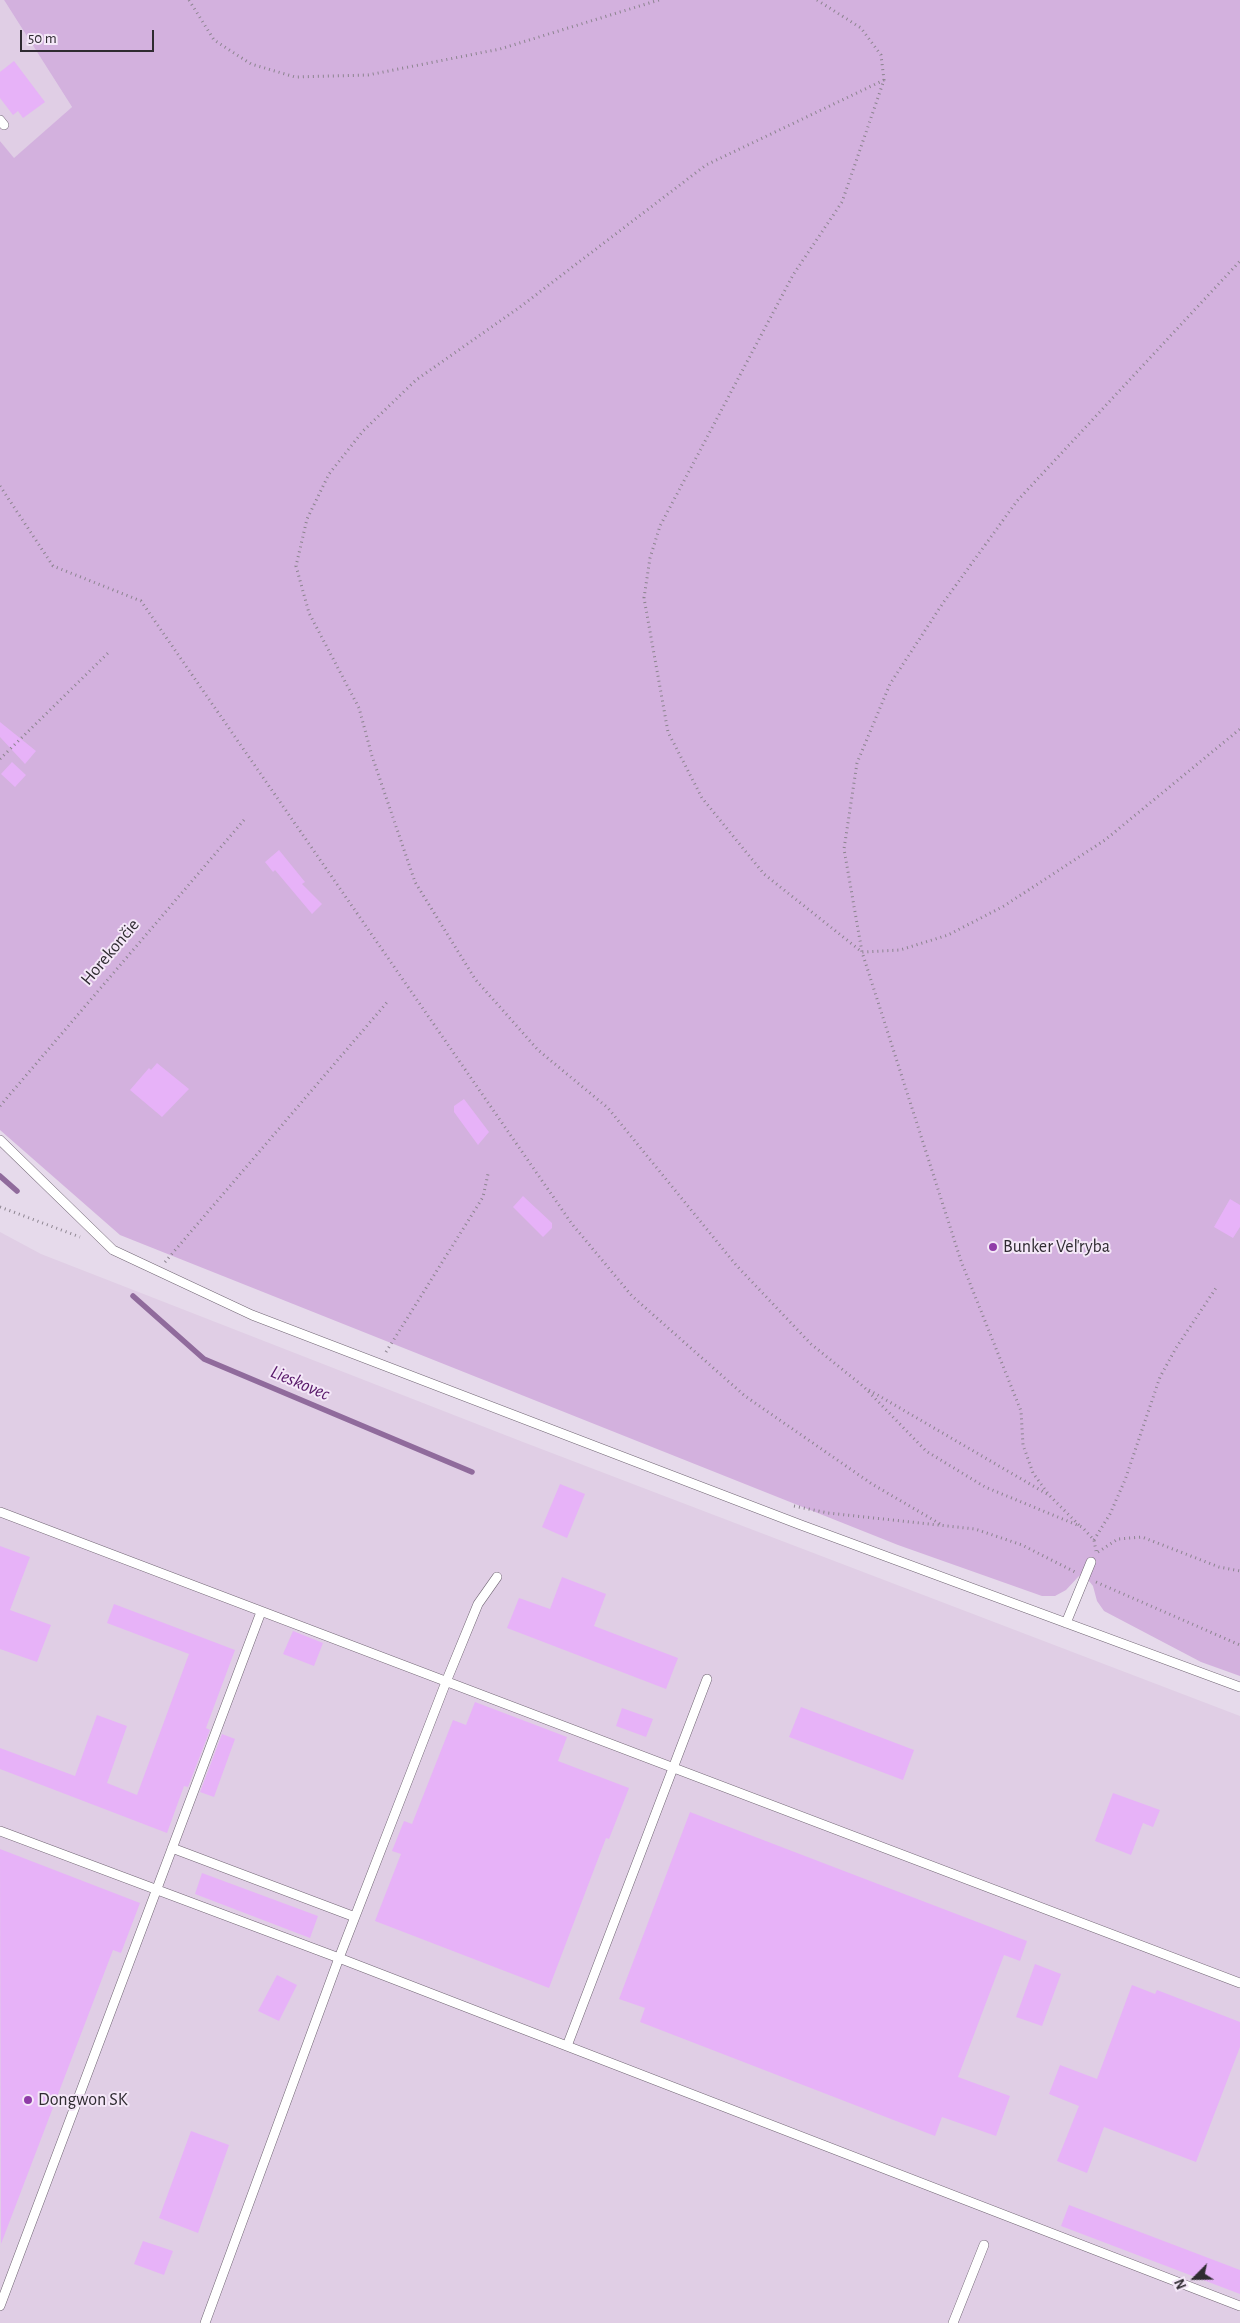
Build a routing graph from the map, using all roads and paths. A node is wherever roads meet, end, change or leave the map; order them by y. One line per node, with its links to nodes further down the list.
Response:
1 (190, 0): 2 (path)
2 (659, 0)
3 (817, 0): 4 (path)
4 (884, 80): 11 (path); 26 (path)
5 (1240, 261): 11 (path)
6 (0, 486): 30 (path)
7 (110, 651): 9 (path)
8 (1240, 730): 11 (path)
9 (0, 759)
10 (244, 820): 13 (path, Horekončie)
11 (862, 952): 27 (path)
12 (389, 1000): 18 (path)
13 (0, 1106)
14 (0, 1140): 19 (lane)
15 (488, 1174): 23 (path)
16 (0, 1207): 17 (path)
17 (86, 1240)
18 (174, 1252)
19 (160, 1268): 20 (path); 25 (lane)
20 (169, 1268)
21 (1216, 1288): 32 (path)
22 (377, 1350): 23 (path)
23 (386, 1353): 24 (path); 25 (path)
24 (394, 1356)
25 (380, 1364): 39 (lane)
26 (864, 1387): 27 (path); 31 (path)
27 (1049, 1495): 31 (path)
28 (792, 1506): 30 (path)
29 (0, 1512): 38 (lane)
30 (942, 1525): 35 (path)
31 (1082, 1527): 32 (path)
32 (1094, 1540): 34 (path)
33 (1091, 1562): 39 (lane)
34 (1240, 1571)
35 (1077, 1573)
36 (497, 1577): 42 (lane)
37 (1089, 1579): 40 (path)
38 (261, 1612): 42 (lane); 46 (lane)
39 (1066, 1623): 43 (lane)
40 (1240, 1645)
41 (706, 1679): 44 (lane)
42 (446, 1682): 44 (lane); 48 (lane)
43 (1240, 1687)
44 (673, 1768): 50 (lane); 51 (lane)
45 (0, 1831): 47 (lane)
46 (172, 1848): 47 (lane); 48 (lane)
47 (157, 1890): 49 (lane); 53 (lane)
48 (355, 1918): 49 (lane)
49 (339, 1958): 51 (lane); 55 (lane)
50 (1240, 1983)
51 (567, 2046): 54 (lane)
52 (984, 2245): 56 (lane)
53 (0, 2306)
54 (1240, 2306)
55 (205, 2323)
56 (953, 2323)

